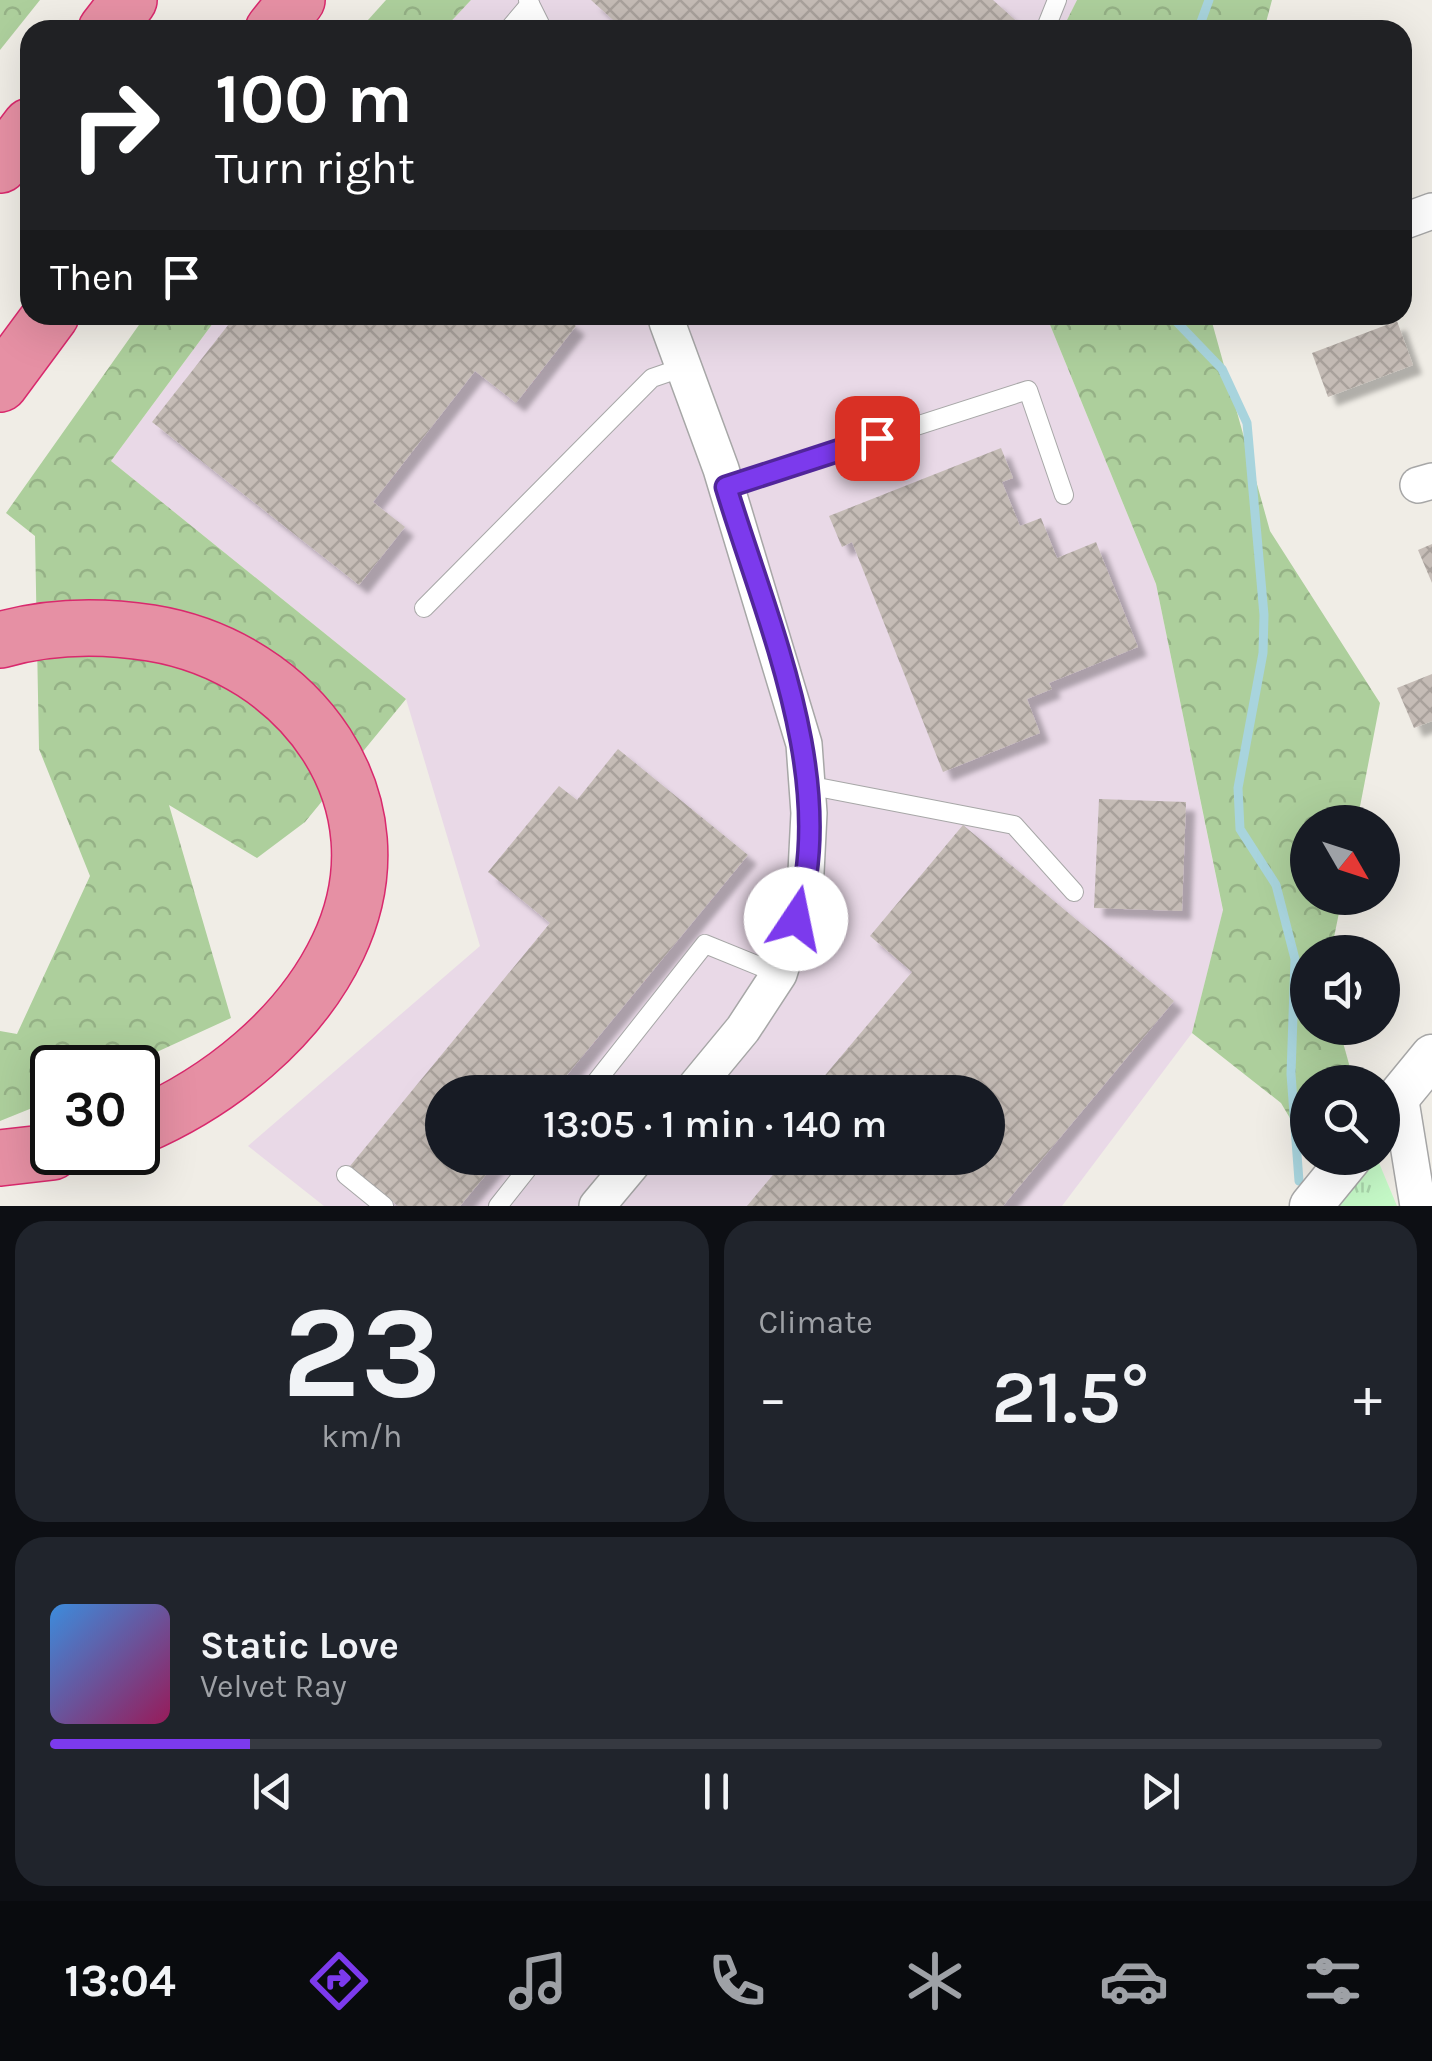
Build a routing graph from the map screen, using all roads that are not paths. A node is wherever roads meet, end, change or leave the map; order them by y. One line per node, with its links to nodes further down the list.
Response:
1 (130, 0): 3 (highway)
2 (298, 0): 4 (highway)
3 (114, 20)
4 (282, 20)
5 (20, 139): 6 (highway)
6 (0, 165)
7 (44, 325): 10 (highway)
8 (669, 325): 9 (street)
9 (684, 367): 11 (street); 13 (lane)
10 (0, 384)
11 (726, 487): 12 (lane); 15 (street)
12 (1064, 495)
13 (424, 608)
14 (0, 640): 22 (highway)
15 (807, 785): 16 (lane); 17 (street)
16 (1074, 892)
17 (779, 974): 19 (lane); 20 (street)
18 (1432, 1056): 21 (street)
19 (601, 1075)
20 (705, 1075)
21 (1400, 1096)
22 (160, 1116)
23 (1400, 1137): 34 (street)
24 (30, 1155): 25 (highway)
25 (0, 1158)
26 (346, 1175): 30 (lane)
27 (523, 1175): 31 (lane)
28 (623, 1175): 32 (street)
29 (1336, 1175): 33 (street)
30 (384, 1206)
31 (498, 1206)
32 (597, 1206)
33 (1310, 1206)
34 (1418, 1206)

